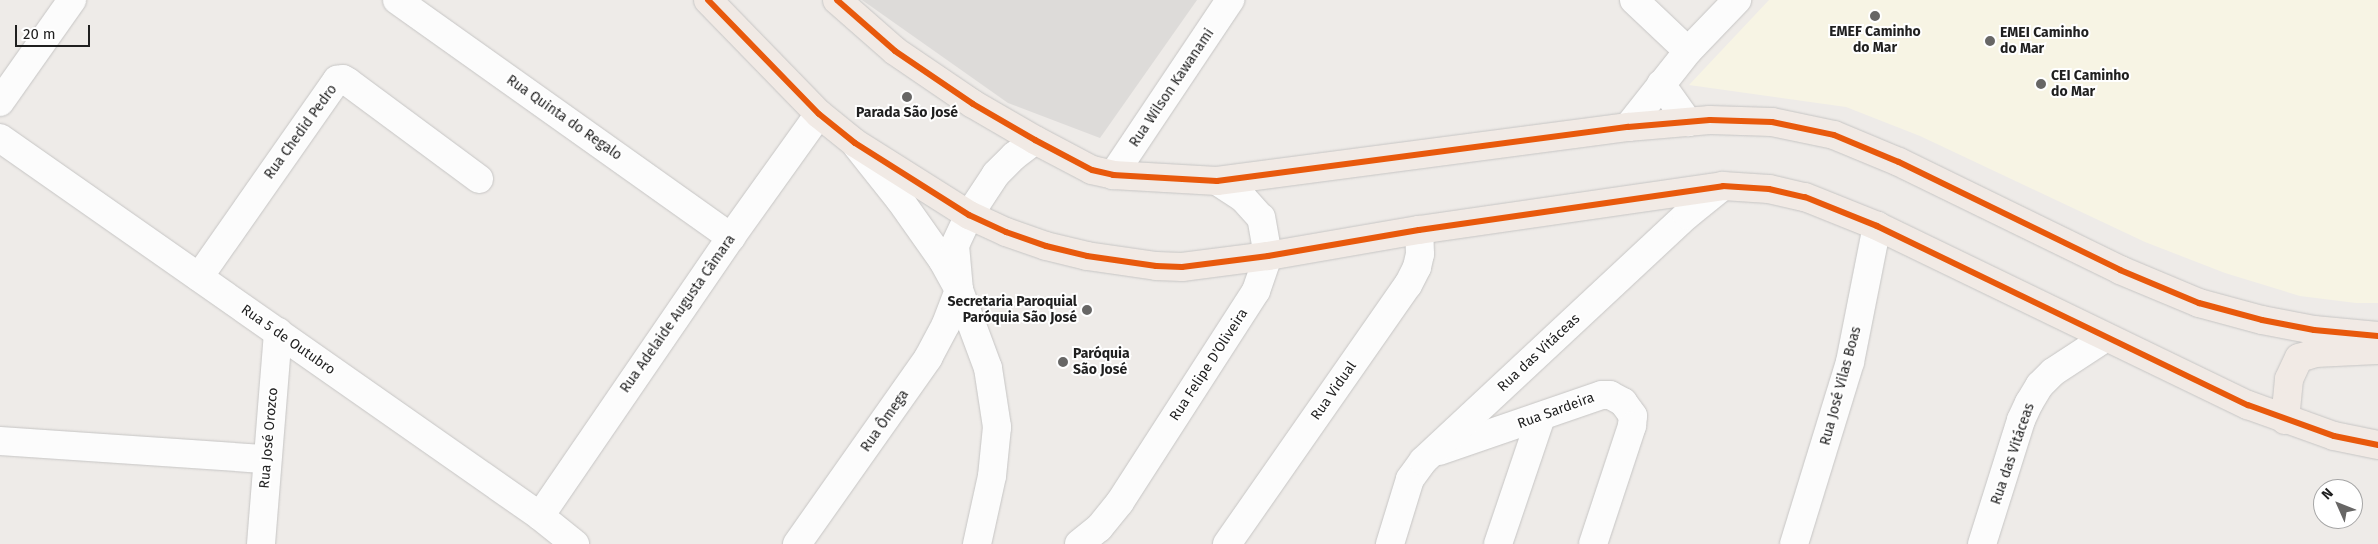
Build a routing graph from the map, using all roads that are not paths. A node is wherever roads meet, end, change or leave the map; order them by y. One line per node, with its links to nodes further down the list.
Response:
1 (72, 0): 10 (street)
2 (396, 0): 24 (street, Rua Quinta do Regalo)
3 (708, 0): 11 (main road)
4 (837, 0): 15 (main road)
5 (1230, 0): 17 (street, Rua Wilson Kawanami)
6 (1634, 0): 8 (street)
7 (1738, 0): 8 (street)
8 (1688, 51): 9 (street)
9 (1662, 84): 12 (street); 13 (street)
10 (0, 102)
11 (819, 114): 16 (main road); 24 (street, Rua Adelaide Augusta Câmara)
12 (1688, 122): 13 (main road); 29 (main road)
13 (1628, 127): 19 (main road)
14 (0, 138): 26 (street, Rua 5 de Outubro)
15 (1035, 140): 17 (main road); 21 (street)
16 (854, 143): 21 (main road); 27 (street)
17 (1113, 175): 19 (main road)
18 (479, 179): 26 (street, Rua Chedid Pedro)
19 (1217, 181): 25 (street)
20 (1724, 186): 22 (main road); 23 (main road); 36 (street, Rua das Vitáceas)
21 (969, 215): 25 (main road); 27 (street)
22 (1877, 226): 30 (main road); 48 (street, Rua José Vilas Boas)
23 (1419, 230): 25 (main road); 44 (street, Rua Vidual)
24 (731, 237): 38 (street, Rua Adelaide Augusta Câmara)
25 (1268, 256): 43 (street, Rua Felipe D'Oliveira)
26 (199, 277): 28 (street, Rua 5 de Outubro)
27 (959, 290): 41 (street, Rua Ômega); 42 (street)
28 (278, 332): 37 (street, Rua José Orozco); 38 (street, Rua 5 de Outubro)
29 (2378, 336)
30 (2105, 338): 33 (main road); 49 (street, Rua das Vitáceas)
31 (2378, 350): 33 (main road)
32 (1541, 417): 36 (street, Rua Sardeira); 46 (street); 47 (street, Rua Sardeira)
33 (2284, 420): 35 (main road)
34 (0, 441): 37 (street)
35 (2378, 445)
36 (1430, 453): 45 (street, Rua das Vitáceas)
37 (266, 459): 40 (street, Rua José Orozco)
38 (540, 516): 39 (street, Rua 5 de Outubro)
39 (571, 543)
40 (261, 544)
41 (797, 544)
42 (977, 544)
43 (1079, 544)
44 (1228, 544)
45 (1390, 544)
46 (1498, 544)
47 (1593, 544)
48 (1794, 544)
49 (1982, 544)

